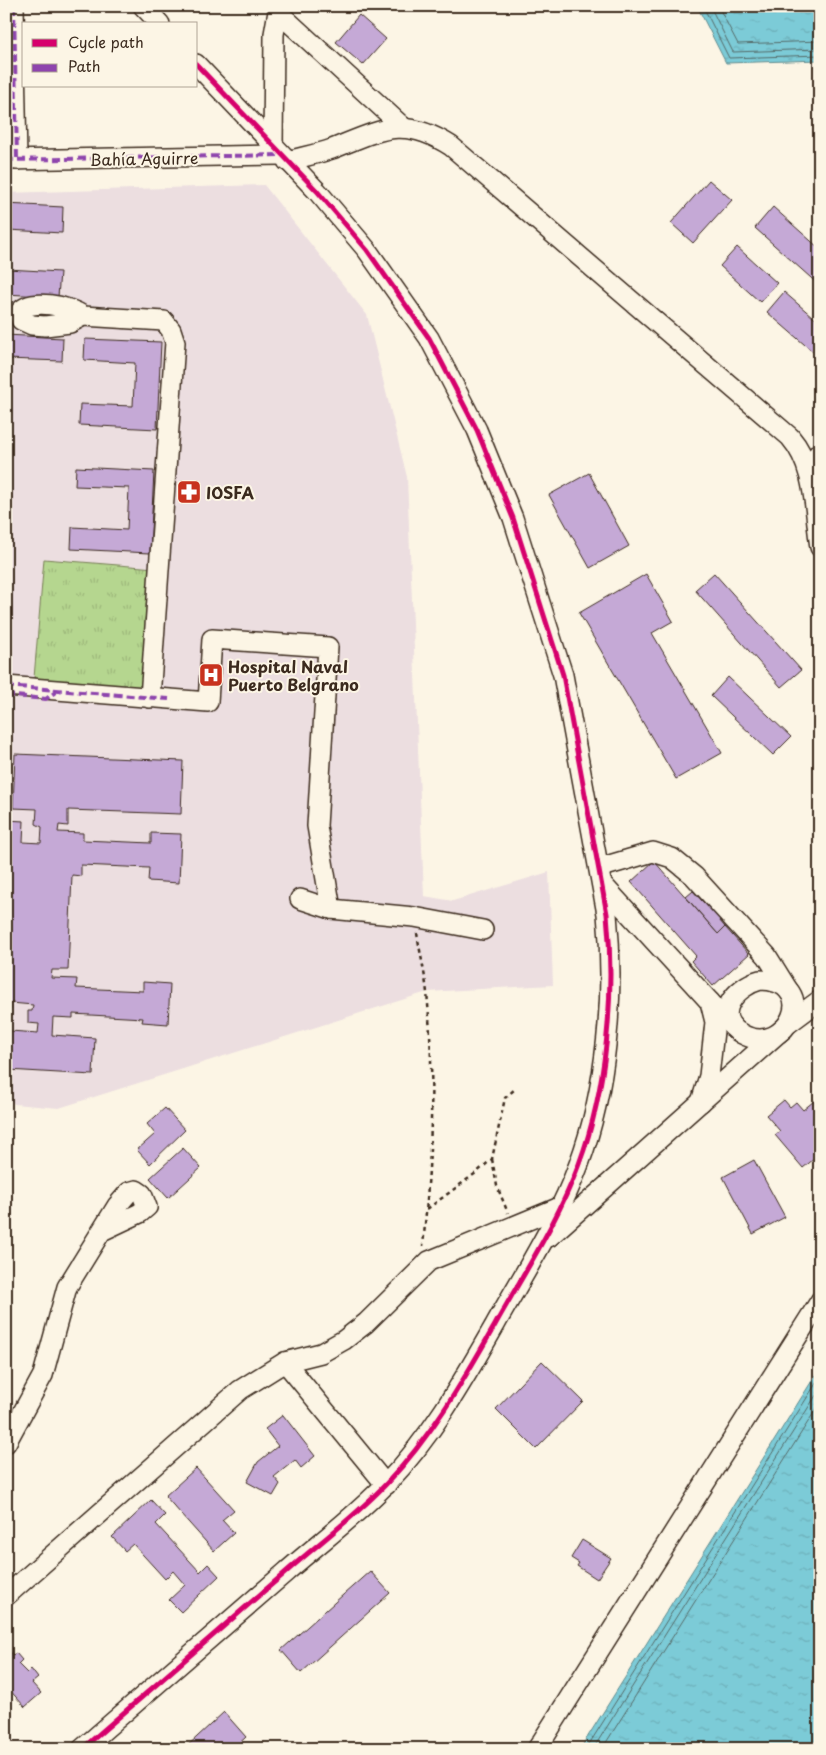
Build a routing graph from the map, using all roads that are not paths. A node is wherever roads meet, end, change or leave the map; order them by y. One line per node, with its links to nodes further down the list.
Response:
1 (14, 6): 8 (street)
2 (144, 6): 4 (street)
3 (278, 9): 6 (street); 7 (street)
4 (158, 22)
5 (198, 66): 7 (street)
6 (404, 128): 7 (street, Bahía Aguirre); 10 (street)
7 (280, 154): 8 (street, Bahía Aguirre); 16 (street)
8 (12, 160)
9 (83, 316): 15 (street)
10 (814, 459): 11 (street)
11 (820, 545)
12 (6, 686): 13 (street)
13 (58, 690): 14 (street); 15 (street)
14 (6, 695)
15 (150, 698): 18 (street)
16 (601, 877): 20 (street); 22 (street); 26 (street)
17 (300, 899): 18 (street)
18 (331, 909): 19 (street)
19 (483, 930)
20 (790, 993): 23 (street); 24 (street)
21 (820, 1000): 24 (street)
22 (709, 1001): 23 (street); 25 (street)
23 (732, 1026): 24 (street)
24 (786, 1026): 25 (street)
25 (701, 1102): 28 (street)
26 (560, 1207): 28 (street); 30 (street)
27 (104, 1230): 31 (street)
28 (540, 1245): 32 (street)
29 (820, 1301): 35 (street)
30 (285, 1362): 32 (street); 33 (street)
31 (6, 1443)
32 (386, 1485): 34 (street)
33 (6, 1596)
34 (82, 1749)
35 (537, 1749)

